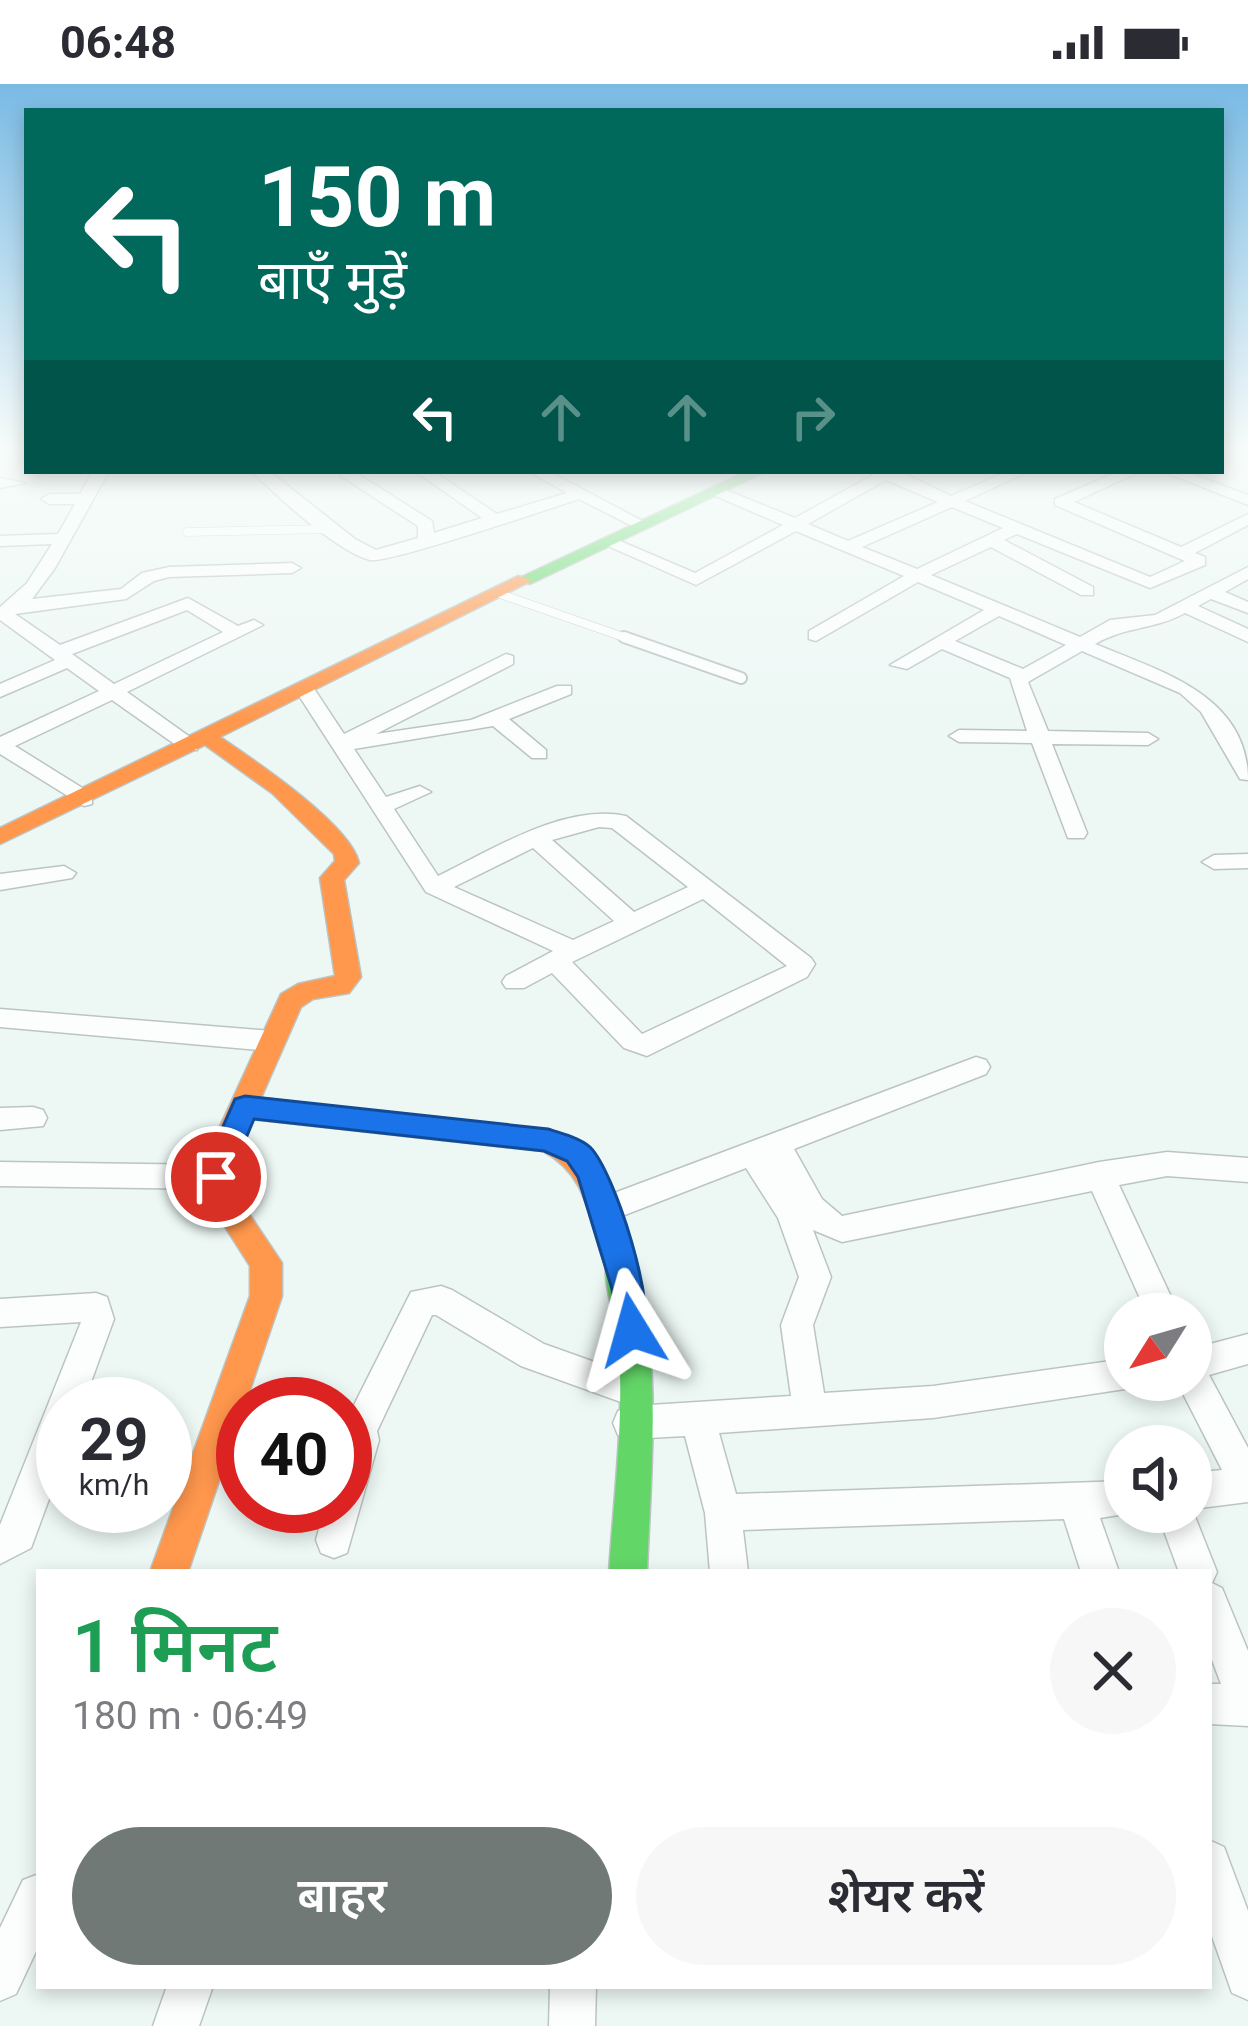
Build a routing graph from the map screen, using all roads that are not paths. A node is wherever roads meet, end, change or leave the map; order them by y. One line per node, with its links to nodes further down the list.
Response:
1 (58, 542): 25 (street)
2 (352, 542): 13 (street)
3 (433, 542): 13 (street)
4 (607, 542): 5 (street); 21 (street)
5 (761, 542)
6 (844, 542): 14 (street)
7 (859, 542): 14 (street)
8 (990, 542): 18 (street)
9 (992, 542): 19 (street)
10 (1051, 542): 15 (street)
11 (1158, 542): 15 (street)
12 (1204, 542): 15 (street)
13 (426, 544)
14 (852, 545): 18 (street)
15 (1184, 552)
16 (292, 568): 25 (street)
17 (1248, 572): 20 (street)
18 (920, 574): 23 (street); 27 (street)
19 (1087, 591)
20 (1208, 591): 22 (street); 24 (street)
21 (497, 593): 36 (lane); 37 (street)
22 (1181, 605): 28 (street); 31 (street)
23 (1001, 608): 30 (street); 31 (street)
24 (1248, 608)
25 (5, 611): 26 (street)
26 (23, 631): 29 (street); 32 (street)
27 (816, 635)
28 (1248, 636)
29 (0, 640)
30 (941, 642): 34 (street); 35 (street)
31 (1086, 644): 35 (street); 49 (street)
32 (63, 657): 39 (street); 40 (street); 40 (street)
33 (506, 660): 47 (street)
34 (900, 665)
35 (1022, 676): 43 (street)
36 (741, 678)
37 (304, 688): 45 (street); 47 (street)
38 (563, 690): 41 (street)
39 (0, 691)
40 (110, 692): 45 (street); 46 (street)
41 (496, 718): 47 (street); 48 (street)
42 (959, 736): 43 (street)
43 (1039, 737): 44 (street); 53 (street)
44 (1148, 739)
45 (198, 742): 51 (street); 66 (street)
46 (0, 745): 51 (street)
47 (338, 745): 52 (street)
48 (539, 754)
49 (1248, 774)
50 (420, 792): 52 (street)
51 (84, 799): 54 (street)
52 (381, 806): 60 (street)
53 (1076, 833)
54 (0, 837)
55 (538, 840): 60 (street); 61 (street); 62 (street)
56 (1248, 861): 57 (street)
57 (1214, 862)
58 (64, 873): 59 (street)
59 (0, 882)
60 (434, 887): 63 (street)
61 (707, 888): 62 (street); 63 (street)
62 (632, 922): 63 (street)
63 (565, 956): 64 (street)
64 (514, 982)
65 (0, 1018): 66 (street)
66 (271, 1041): 68 (street)
67 (976, 1067): 71 (street)
68 (245, 1107): 75 (street); 76 (street)
69 (33, 1118): 70 (street)
70 (0, 1119)
71 (765, 1148): 74 (street); 76 (street); 87 (street)
72 (1248, 1170): 74 (street)
73 (0, 1174): 75 (street)
74 (1099, 1174): 77 (street)
75 (216, 1177): 82 (street)
76 (604, 1210): 86 (street)
77 (1153, 1293)
78 (0, 1312): 81 (street)
79 (1248, 1349): 80 (street)
80 (1212, 1358)
81 (76, 1377)
82 (246, 1377)
83 (1104, 1377): 87 (street)
84 (1205, 1401): 91 (street)
85 (372, 1406): 86 (street)
86 (631, 1407): 88 (street); 98 (street)
87 (810, 1412): 88 (street)
88 (698, 1418): 94 (street)
89 (216, 1464): 97 (street)
90 (36, 1486): 96 (street)
91 (1212, 1489)
92 (1104, 1502): 93 (street)
93 (1078, 1505): 94 (street); 100 (street)
94 (723, 1514): 99 (street)
95 (1183, 1533): 101 (street)
96 (0, 1545)
97 (171, 1569)
98 (628, 1569)
99 (729, 1569)
100 (1099, 1569)
101 (1197, 1569)
102 (1212, 1607): 103 (street)
103 (1240, 1662): 105 (street)
104 (1212, 1704): 105 (street)
105 (1248, 1704)
106 (1212, 1871): 108 (street)
107 (36, 1902): 109 (street)
108 (1248, 1977)
109 (0, 1978)
110 (189, 1989): 112 (street)
111 (573, 1989): 113 (street)
112 (176, 2026)
113 (572, 2026)

